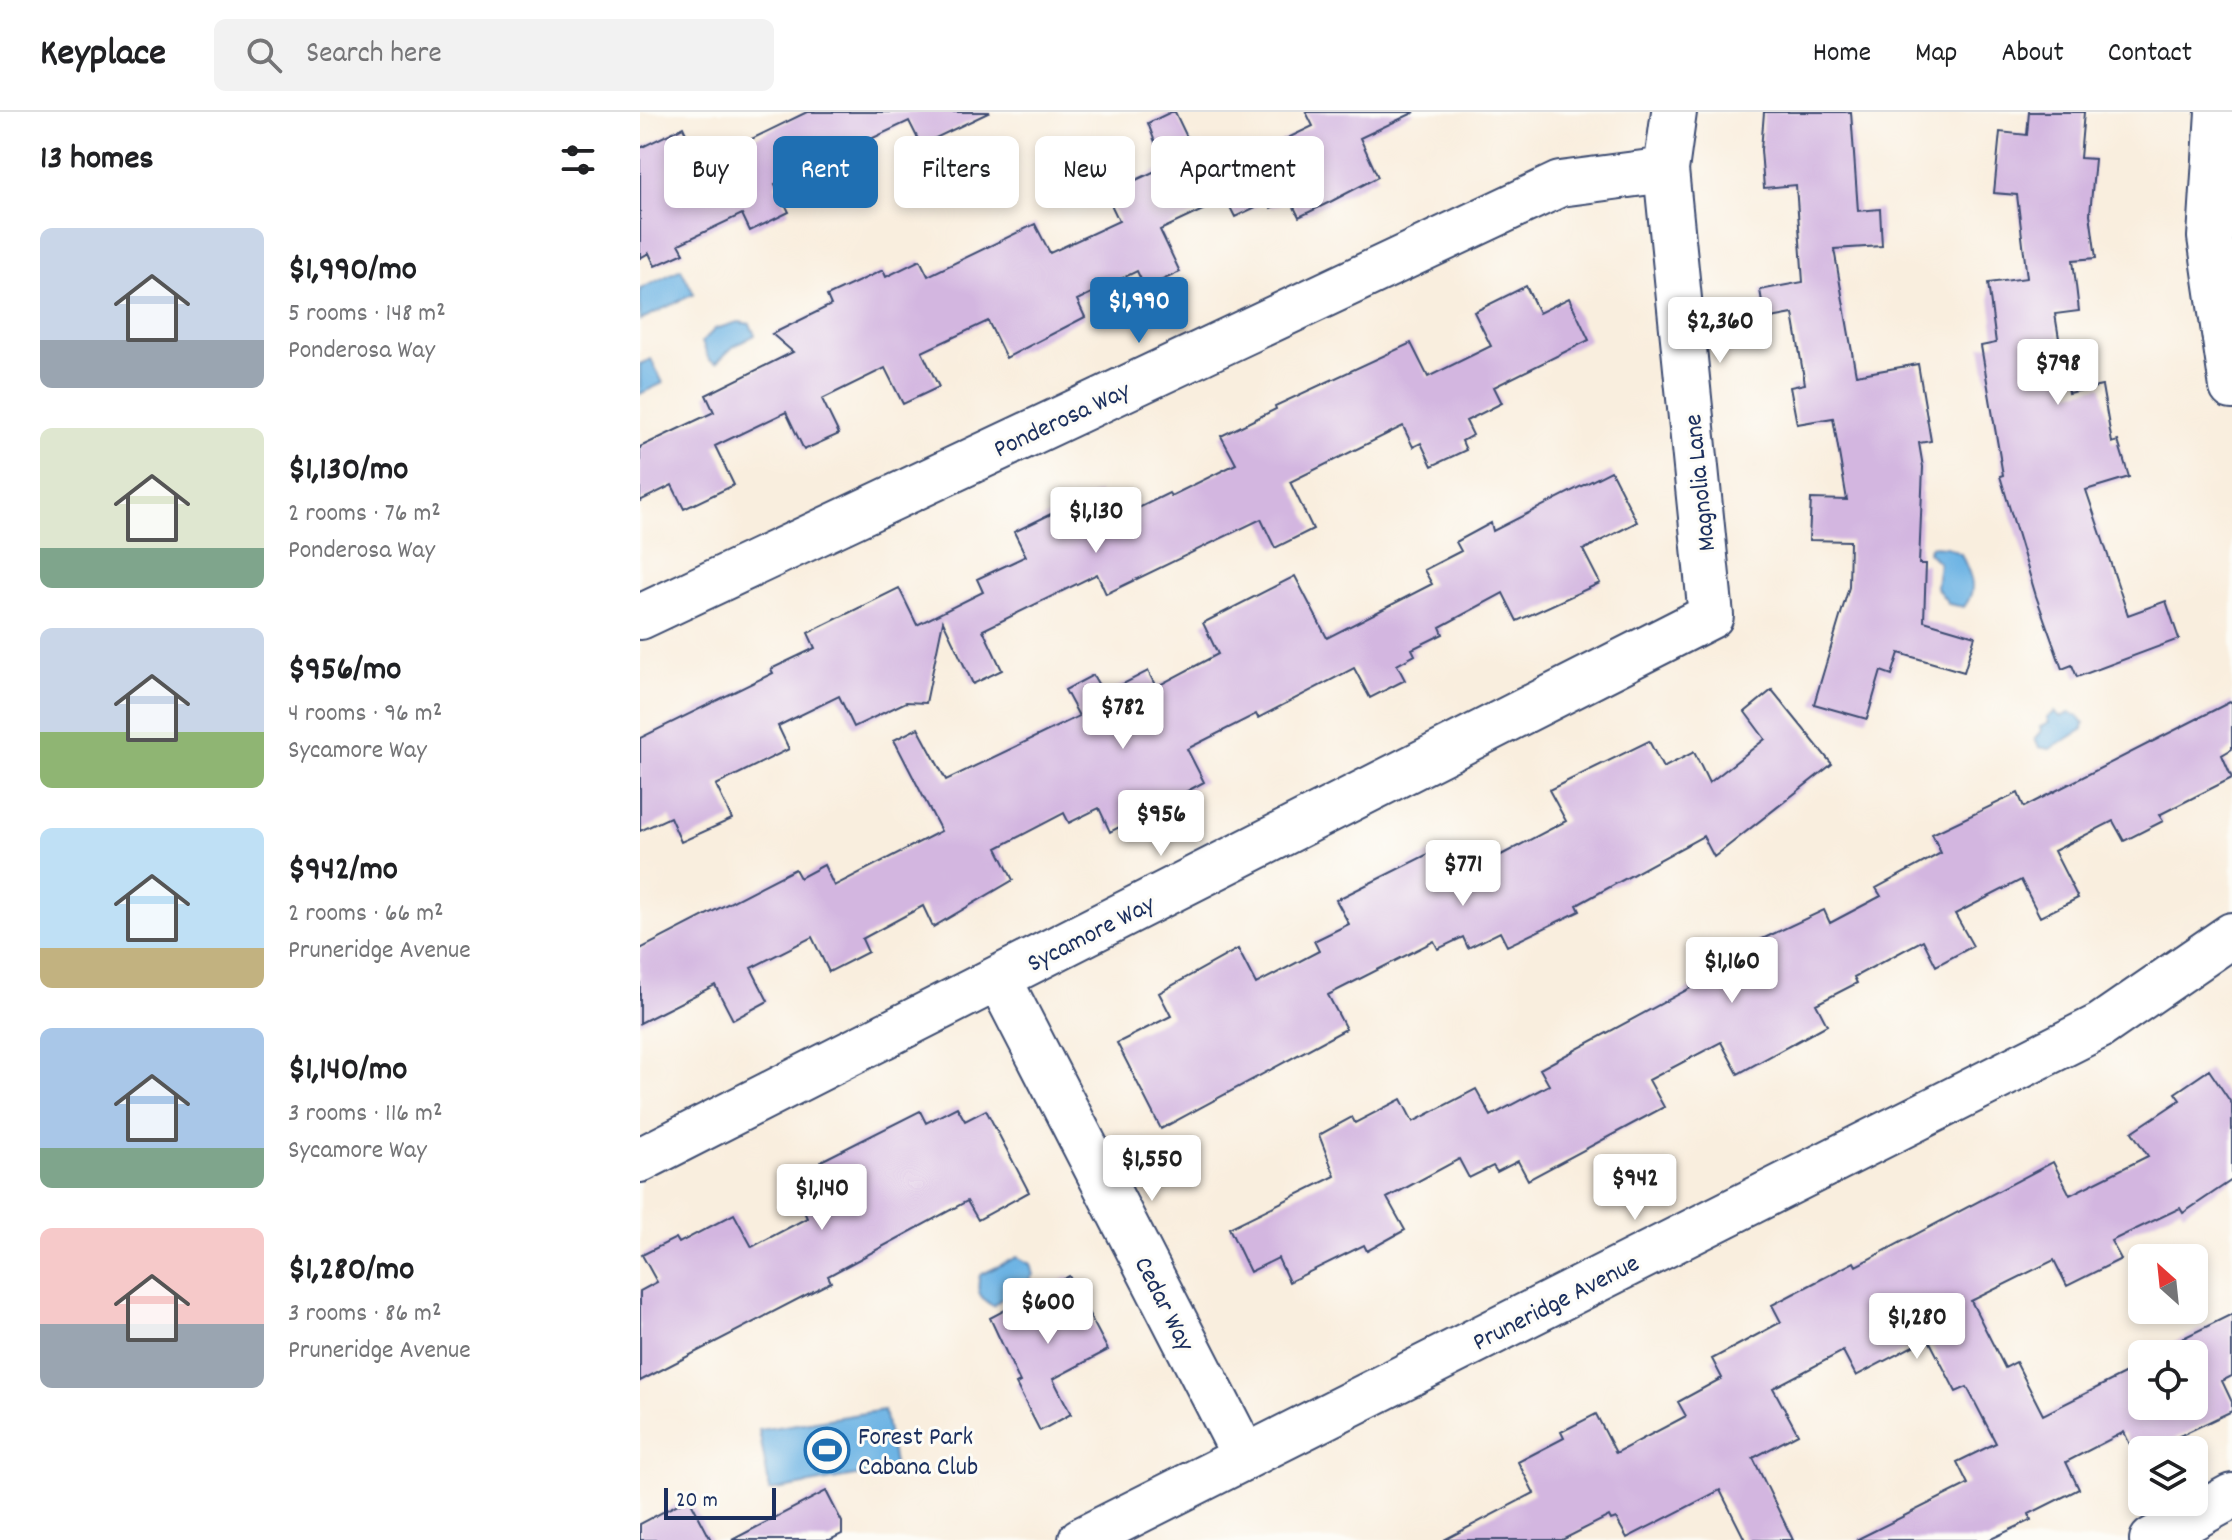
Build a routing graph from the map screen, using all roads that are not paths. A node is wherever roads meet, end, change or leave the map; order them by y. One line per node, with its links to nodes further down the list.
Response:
1 (1674, 112): 3 (street, Magnolia Lane)
2 (2218, 112): 4 (street)
3 (1666, 170): 5 (street, Magnolia Lane); 6 (street, Ponderosa Way)
4 (2232, 387)
5 (1711, 616): 8 (street, Sycamore Way)
6 (640, 617)
7 (2232, 935): 10 (street, Pruneridge Avenue)
8 (999, 979): 9 (street, Sycamore Way); 10 (street, Cedar Way)
9 (640, 1160)
10 (1245, 1457): 12 (street, Pruneridge Avenue)
11 (2232, 1496): 13 (street)
12 (1081, 1540)
13 (2152, 1540)

